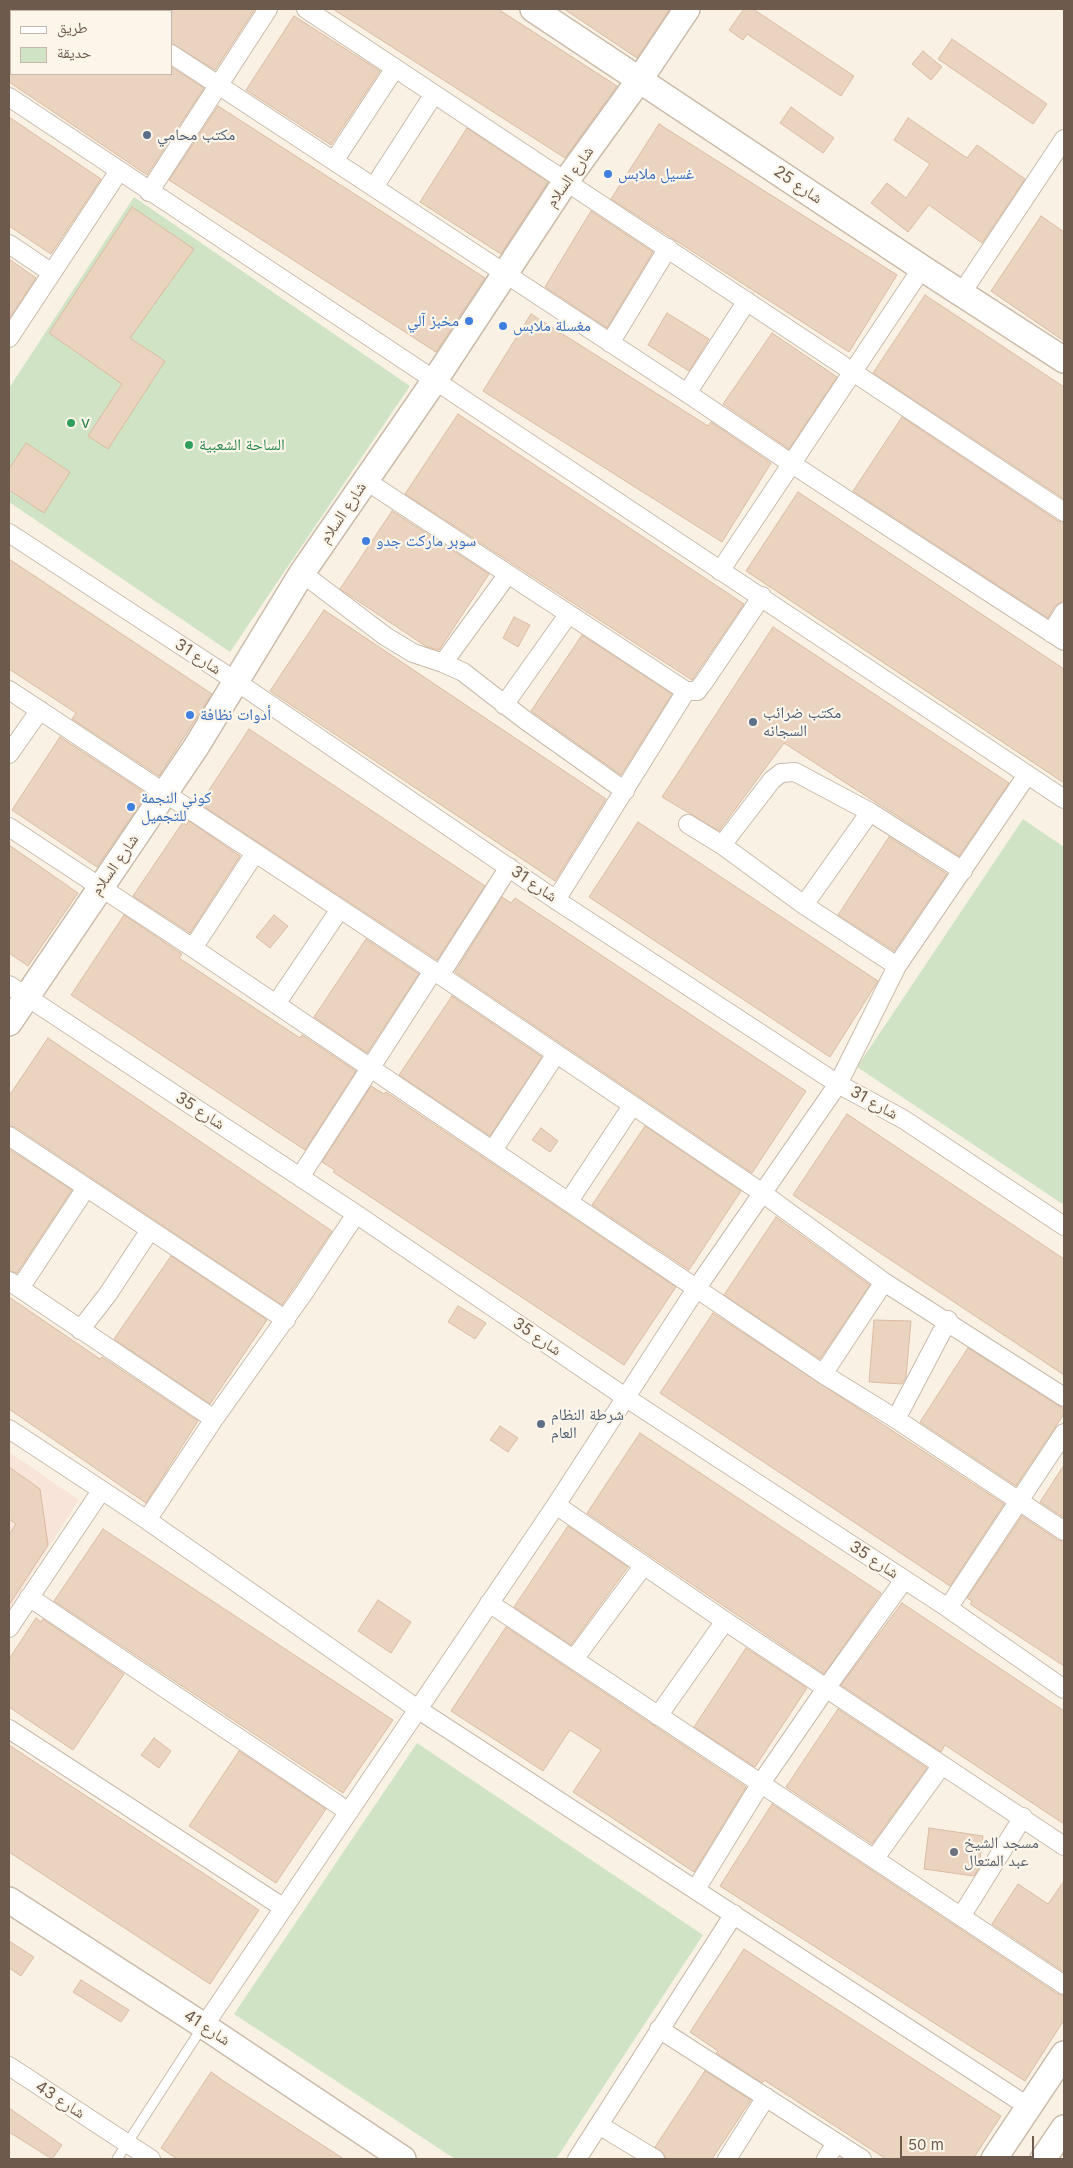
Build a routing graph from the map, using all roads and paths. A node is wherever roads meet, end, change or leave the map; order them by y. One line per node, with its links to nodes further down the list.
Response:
1 (268, 9): 8 (street)
2 (306, 9): 6 (street)
3 (533, 9): 7 (street, شارع 25)
4 (687, 9): 7 (street, شارع السلام)
5 (172, 55): 8 (street)
6 (395, 68): 9 (street); 12 (street)
7 (640, 80): 14 (street, شارع السلام); 19 (street, شارع 25)
8 (219, 85): 12 (street); 16 (street)
9 (434, 94): 14 (street); 15 (street)
10 (9, 97): 13 (street)
11 (1062, 146): 22 (street)
12 (334, 161): 15 (street)
13 (119, 171): 16 (street); 20 (street)
14 (566, 181): 18 (street); 21 (street, شارع السلام)
15 (374, 187): 21 (street)
16 (149, 192): 28 (street)
17 (9, 244): 20 (street)
18 (668, 248): 23 (street); 25 (street)
19 (922, 268): 22 (street, شارع 25); 27 (street)
20 (52, 273): 24 (street)
21 (506, 274): 25 (street); 28 (street, شارع السلام)
22 (961, 294): 26 (street, شارع 25)
23 (747, 301): 27 (street); 29 (street)
24 (9, 338)
25 (610, 343): 29 (street)
26 (1064, 360)
27 (854, 372): 30 (street); 32 (street)
28 (436, 380): 31 (street, شارع السلام); 34 (street)
29 (687, 393): 30 (street)
30 (792, 464): 34 (street); 40 (street)
31 (365, 480): 35 (street, شارع السلام); 36 (street)
32 (1064, 512)
33 (9, 533): 42 (street, شارع 31)
34 (720, 571): 37 (street)
35 (302, 573): 41 (street); 42 (street, شارع السلام)
36 (508, 574): 39 (street); 41 (street)
37 (762, 596): 44 (street); 48 (street)
38 (1064, 612): 40 (street)
39 (568, 615): 44 (street); 45 (street)
40 (1058, 637)
41 (443, 663): 45 (street)
42 (237, 682): 50 (street, شارع السلام); 57 (street, شارع 31)
43 (9, 690): 46 (street)
44 (686, 691): 49 (street)
45 (504, 705): 49 (street)
46 (40, 710): 47 (street); 50 (street)
47 (9, 754)
48 (1027, 775): 51 (street); 58 (street)
49 (625, 790): 60 (street)
50 (164, 794): 56 (street); 59 (street, شارع السلام)
51 (1064, 799)
52 (870, 812): 55 (street); 58 (street); 61 (street)
53 (688, 824): 55 (street)
54 (9, 827): 59 (street)
55 (722, 845): 61 (street)
56 (254, 853): 62 (street); 63 (street)
57 (509, 867): 60 (street, شارع 31); 65 (street)
58 (963, 871): 64 (street)
59 (98, 888): 63 (street); 66 (street, شارع السلام)
60 (556, 900): 71 (street, شارع 31)
61 (804, 905): 64 (street)
62 (340, 909): 65 (street); 67 (street)
63 (193, 948): 67 (street)
64 (897, 966): 71 (street)
65 (437, 973): 69 (street); 70 (street)
66 (18, 990): 68 (street, شارع السلام); 75 (street, شارع 35)
67 (276, 1004): 70 (street)
68 (9, 1023)
69 (556, 1054): 72 (street); 74 (street)
70 (370, 1069): 74 (street); 75 (street)
71 (838, 1084): 77 (street); 80 (street, شارع 31)
72 (632, 1106): 77 (street); 78 (street)
73 (9, 1136): 76 (street)
74 (493, 1150): 78 (street)
75 (300, 1177): 79 (street, شارع 35)
76 (86, 1188): 81 (street); 83 (street)
77 (761, 1192): 82 (street); 84 (street)
78 (569, 1201): 84 (street)
79 (356, 1214): 85 (street); 89 (street, شارع 35)
80 (1064, 1226)
81 (150, 1230): 85 (street); 87 (street)
82 (884, 1282): 86 (street); 88 (street)
83 (14, 1285): 87 (street)
84 (696, 1288): 88 (street); 89 (street)
85 (286, 1320): 91 (street)
86 (948, 1320): 90 (street); 92 (street)
87 (80, 1330): 91 (street)
88 (823, 1374): 92 (street)
89 (625, 1397): 97 (street); 101 (street, شارع 35)
90 (1064, 1397)
91 (214, 1419): 98 (street)
92 (896, 1419): 96 (street)
93 (9, 1429): 95 (street)
94 (1064, 1433): 96 (street)
95 (101, 1491): 98 (street); 102 (street)
96 (1020, 1502): 99 (street); 104 (street)
97 (556, 1505): 100 (street); 103 (street)
98 (147, 1520): 110 (street)
99 (1064, 1531)
100 (644, 1565): 105 (street); 107 (street)
101 (904, 1580): 104 (street, شارع 35); 108 (street)
102 (29, 1597): 106 (street); 115 (street)
103 (489, 1603): 107 (street); 110 (street)
104 (948, 1608): 109 (street, شارع 35)
105 (725, 1621): 108 (street); 111 (street)
106 (9, 1628)
107 (574, 1660): 111 (street)
108 (826, 1687): 113 (street); 114 (street)
109 (1064, 1689)
110 (418, 1710): 115 (street); 119 (street)
111 (658, 1716): 114 (street)
112 (9, 1729): 121 (street)
113 (942, 1765): 116 (street); 118 (street)
114 (761, 1783): 118 (street); 119 (street)
115 (349, 1812): 121 (street)
116 (1023, 1817): 117 (street); 123 (street)
117 (1064, 1846)
118 (875, 1858): 123 (street)
119 (696, 1890): 122 (street)
120 (9, 1900): 125 (street, شارع 41)
121 (284, 1908): 125 (street)
122 (734, 1914): 126 (street); 130 (street)
123 (962, 1915): 124 (street)
124 (1064, 1985)
125 (204, 2026): 133 (lane); 137 (street, شارع 41)
126 (659, 2029): 129 (street); 131 (street)
127 (1064, 2054): 130 (street)
128 (9, 2066): 133 (street, شارع 43)
129 (766, 2098): 134 (street); 140 (street)
130 (1029, 2107): 143 (street)
131 (599, 2124): 138 (street); 139 (street)
132 (1064, 2128): 144 (street)
133 (128, 2143): 135 (lane); 136 (street, شارع 43)
134 (836, 2143): 141 (street); 142 (street)
135 (117, 2159)
136 (151, 2159)
137 (403, 2159)
138 (577, 2159)
139 (656, 2159)
140 (727, 2159)
141 (826, 2159)
142 (862, 2159)
143 (994, 2159)
144 (1043, 2159)

